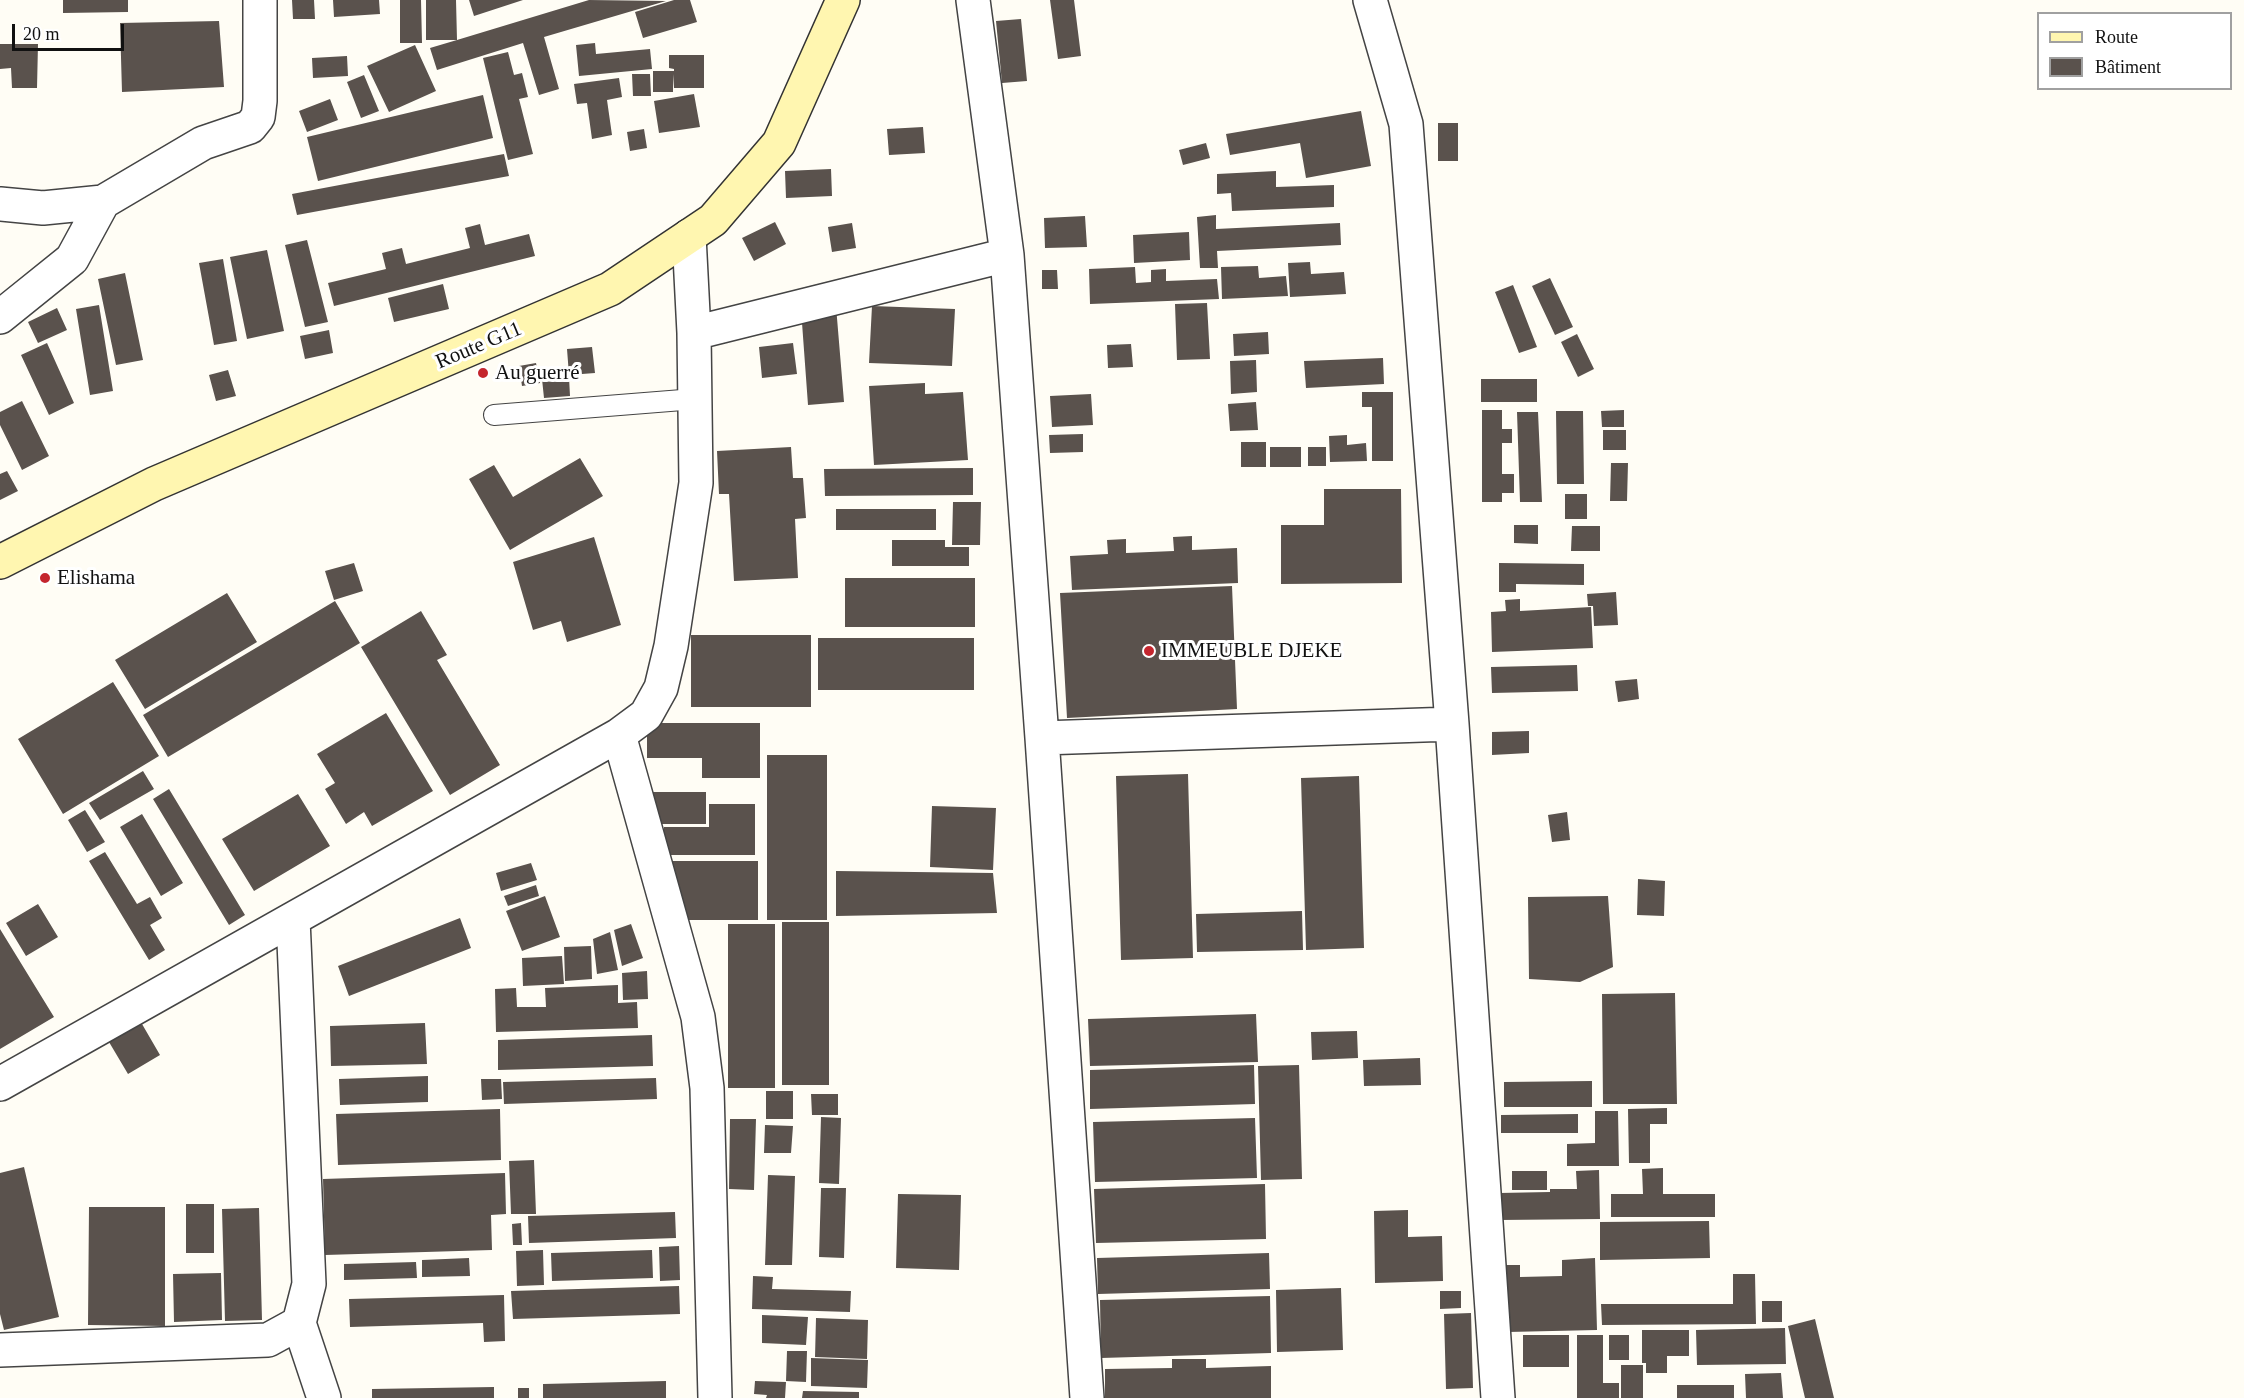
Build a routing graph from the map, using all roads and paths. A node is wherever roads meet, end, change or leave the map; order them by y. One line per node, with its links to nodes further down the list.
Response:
1 (260, 0): 5 (street)
2 (843, 0): 7 (street, Route G11)
3 (973, 0): 8 (street)
4 (1370, 0): 14 (street)
5 (103, 202): 6 (street); 9 (street)
6 (0, 204)
7 (689, 236): 10 (street); 13 (street, Route G11)
8 (1007, 255): 10 (street); 16 (street)
9 (0, 317)
10 (694, 333): 11 (street)
11 (695, 399): 12 (lane); 15 (street)
12 (494, 415)
13 (0, 562)
14 (1452, 724): 16 (street); 24 (street)
15 (619, 735): 17 (street); 22 (street)
16 (1042, 738): 23 (street)
17 (293, 919): 18 (street); 19 (street)
18 (0, 1084)
19 (299, 1323): 20 (street); 21 (street)
20 (0, 1350)
21 (324, 1398)
22 (715, 1398)
23 (1086, 1398)
24 (1498, 1398)

